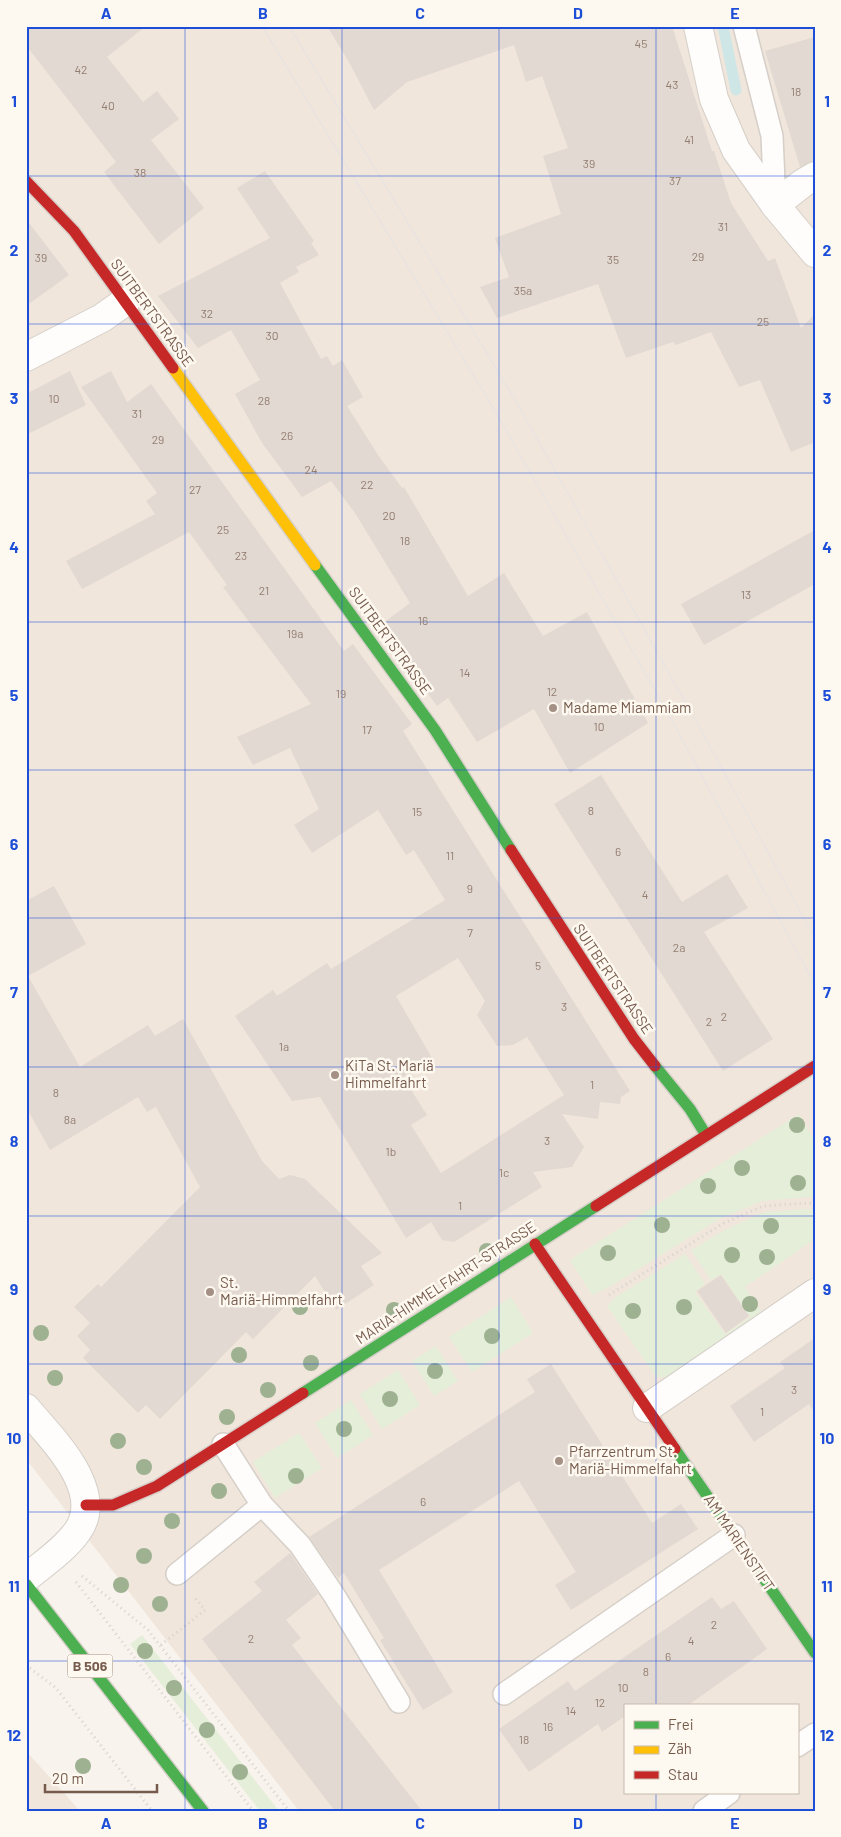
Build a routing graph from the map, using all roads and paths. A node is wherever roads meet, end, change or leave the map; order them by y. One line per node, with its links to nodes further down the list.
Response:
1 (698, 26): 5 (street)
2 (744, 26): 5 (lane)
3 (815, 176): 5 (street)
4 (26, 181): 7 (street, SUITBERTSTRASSE)
5 (775, 206): 6 (street)
6 (815, 253)
7 (126, 301): 8 (street); 10 (street, SUITBERTSTRASSE)
8 (26, 357)
9 (815, 1066): 10 (street, MARIA-HIMMELFAHRT-STRASSE)
10 (706, 1135): 12 (street, MARIA-HIMMELFAHRT-STRASSE)
11 (815, 1204): 14 (path)
12 (535, 1244): 14 (street, AM MARIENSTIFT); 17 (street, MARIA-HIMMELFAHRT-STRASSE)
13 (815, 1293): 16 (street)
14 (581, 1312): 16 (street, AM MARIENSTIFT)
15 (26, 1408): 18 (street)
16 (647, 1408): 20 (street, AM MARIENSTIFT)
17 (223, 1444): 18 (street, MARIA-HIMMELFAHRT-STRASSE); 19 (lane)
18 (86, 1505): 21 (street)
19 (262, 1505): 22 (lane); 30 (lane)
20 (734, 1535): 27 (street, AM MARIENSTIFT); 29 (lane)
21 (55, 1554): 23 (street); 26 (path); 36 (path)
22 (177, 1574)
23 (26, 1578)
24 (26, 1584): 35 (street, B 506)
25 (193, 1596): 26 (path)
26 (161, 1645): 37 (path)
27 (815, 1653)
28 (26, 1664): 34 (path)
29 (504, 1694)
30 (399, 1702)
31 (815, 1734): 32 (lane)
32 (798, 1745)
33 (728, 1794): 38 (lane)
34 (152, 1811)
35 (203, 1811)
36 (252, 1811)
37 (289, 1811)
38 (704, 1811)

